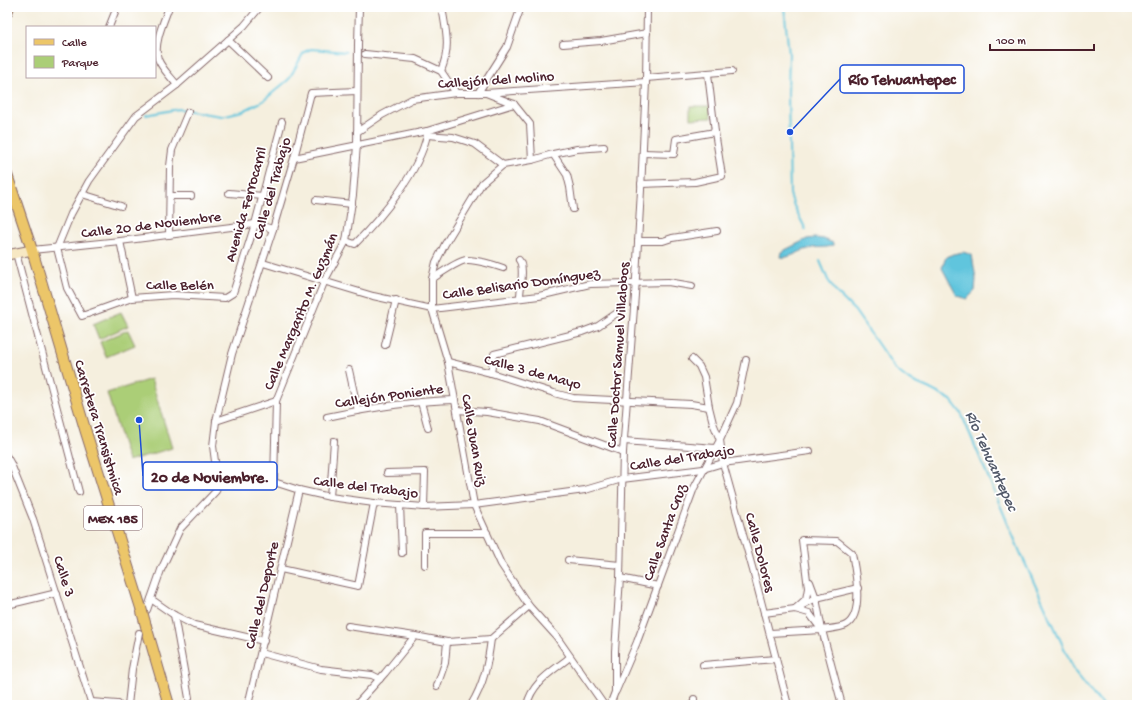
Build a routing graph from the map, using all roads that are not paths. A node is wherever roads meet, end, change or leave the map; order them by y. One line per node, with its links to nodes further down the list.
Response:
1 (9, 7): 9 (main road)
2 (117, 7): 10 (street)
3 (169, 7): 20 (street)
4 (260, 7): 12 (street)
5 (360, 7): 21 (street, Calle Margarito M. Guzmán)
6 (442, 7): 15 (street)
7 (521, 7): 23 (street)
8 (647, 7): 11 (street, Calle Doctor Samuel Villalobos)
9 (7, 12)
10 (109, 26)
11 (647, 33): 13 (street); 19 (street, Calle Doctor Samuel Villalobos)
12 (228, 40): 18 (street); 20 (street)
13 (563, 44)
14 (365, 54): 15 (street)
15 (441, 71): 22 (street)
16 (732, 71): 17 (street, Callejón del Molino)
17 (708, 74): 19 (street, Callejón del Molino); 28 (street)
18 (268, 78)
19 (646, 80): 23 (street, Callejón del Molino); 32 (street, Calle Doctor Samuel Villalobos)
20 (176, 85): 40 (street)
21 (357, 91): 27 (street, Calle Margarito M. Guzmán); 34 (street, Calle del Trabajo)
22 (456, 93): 23 (street, Callejón del Molino); 27 (street, Callejón del Molino)
23 (482, 93): 24 (street)
24 (514, 104): 29 (street); 35 (street)
25 (188, 112): 41 (street)
26 (282, 122): 43 (street, Avenida Ferrocarril)
27 (357, 132): 30 (street, Calle Margarito M. Guzmán)
28 (715, 132): 32 (street); 38 (street)
29 (427, 133): 30 (street); 36 (street); 53 (street)
30 (357, 146): 34 (street); 45 (street, Calle Margarito M. Guzmán)
31 (604, 147): 33 (street)
32 (643, 153): 38 (street, Calle Doctor Samuel Villalobos)
33 (553, 154): 35 (street); 47 (street)
34 (294, 158): 49 (street, Calle del Trabajo)
35 (532, 160): 36 (street)
36 (503, 165): 61 (street, Calle Juan Ruiz)
37 (7, 178): 56 (main road, Carretera Transistmica / MEX 185)
38 (641, 184): 54 (street, Calle Doctor Samuel Villalobos)
39 (229, 193): 43 (street)
40 (82, 194): 46 (street); 55 (street)
41 (170, 196): 42 (street); 51 (street)
42 (191, 196)
43 (263, 196): 48 (street, Avenida Ferrocarril)
44 (316, 200): 45 (street)
45 (352, 204): 53 (street, Calle Margarito M. Guzmán)
46 (121, 206)
47 (573, 209)
48 (255, 224): 49 (street, Calle 20 de Noviembre); 51 (street, Calle 20 de Noviembre); 65 (street, Avenida Ferrocarril)
49 (273, 229): 59 (street, Calle del Trabajo)
50 (717, 231): 54 (street)
51 (169, 235): 52 (street, Calle 20 de Noviembre)
52 (120, 241): 55 (street, Calle 20 de Noviembre); 67 (street)
53 (346, 241): 62 (street, Calle Margarito M. Guzmán)
54 (638, 241): 63 (street, Calle Doctor Samuel Villalobos)
55 (58, 248): 56 (street, Calle 20 de Noviembre); 67 (street, Calle Belén)
56 (32, 250): 57 (street); 122 (main road, Carretera Transistmica / MEX 185)
57 (12, 254): 101 (street)
58 (519, 260): 66 (street)
59 (263, 263): 62 (street, Calle Belisario Domínguez); 85 (street, Calle del Trabajo)
60 (503, 268): 61 (street, Calle Belisario Domínguez)
61 (432, 279): 69 (street, Calle Juan Ruiz)
62 (325, 280): 68 (street, Calle Belisario Domínguez); 78 (street, Calle Margarito M. Guzmán)
63 (635, 282): 64 (street, Calle Belisario Domínguez); 66 (street, Calle Belisario Domínguez); 79 (street, Calle Doctor Samuel Villalobos)
64 (692, 286)
65 (233, 293): 67 (street, Calle Belén)
66 (520, 297): 69 (street, Calle Belisario Domínguez)
67 (132, 298)
68 (396, 300): 69 (street, Calle Belisario Domínguez); 71 (street)
69 (432, 309): 74 (street, Calle Juan Ruiz)
70 (617, 313): 76 (street)
71 (385, 345)
72 (692, 359): 81 (street, Calle Dolores)
73 (746, 360): 87 (street, Calle Santa Cruz)
74 (448, 362): 76 (street, Calle 3 de Mayo); 77 (street, Calle Juan Ruiz)
75 (348, 370): 82 (street)
76 (491, 373): 79 (street, Calle 3 de Mayo)
77 (455, 400): 80 (street, Callejón Poniente); 83 (street, Calle Juan Ruiz)
78 (276, 401): 85 (street); 99 (street, Calle Margarito M. Guzmán)
79 (626, 401): 81 (street, Calle 3 de Mayo); 89 (street, Calle Doctor Samuel Villalobos)
80 (422, 402): 82 (street, Callejón Poniente); 86 (street)
81 (708, 407): 87 (street, Calle Dolores)
82 (358, 410): 84 (street, Callejón Poniente)
83 (457, 410): 92 (street, Callejón Poniente); 105 (street, Calle Juan Ruiz)
84 (327, 417)
85 (216, 421): 97 (street, Calle del Trabajo)
86 (428, 428)
87 (720, 440): 90 (street, Calle Santa Cruz); 94 (street, Calle Dolores)
88 (334, 441): 102 (street)
89 (624, 441): 90 (street); 92 (street, Calle Doctor Samuel Villalobos)
90 (715, 448): 95 (street, Calle Santa Cruz)
91 (810, 451): 94 (street, Calle del Trabajo)
92 (623, 452): 98 (street, Calle Doctor Samuel Villalobos)
93 (7, 457): 117 (street, Calle 3)
94 (723, 463): 95 (street, Calle del Trabajo); 124 (street, Calle Dolores)
95 (703, 469): 98 (street, Calle del Trabajo); 115 (street, Calle Santa Cruz)
96 (387, 473): 106 (street)
97 (218, 476): 99 (street, Calle del Trabajo); 119 (street)
98 (622, 479): 105 (street, Calle del Trabajo); 110 (street, Calle Doctor Samuel Villalobos)
99 (274, 482): 100 (street, Calle del Trabajo)
100 (298, 490): 102 (street, Calle del Trabajo); 112 (street, Calle del Deporte)
101 (79, 492)
102 (330, 497): 103 (street, Calle del Trabajo)
103 (374, 504): 104 (street, Calle del Trabajo); 112 (street)
104 (400, 505): 106 (street, Calle del Trabajo); 108 (street)
105 (474, 505): 106 (street, Calle del Trabajo); 107 (street, Calle Juan Ruiz)
106 (424, 507)
107 (486, 533): 111 (street); 121 (street, Calle Juan Ruiz)
108 (402, 553)
109 (568, 560): 110 (street)
110 (620, 565): 114 (street, Calle Doctor Samuel Villalobos)
111 (426, 566)
112 (281, 569): 132 (street, Calle del Deporte)
113 (806, 572): 116 (street); 118 (street); 123 (street)
114 (620, 578): 115 (street); 140 (street, Calle Doctor Samuel Villalobos)
115 (658, 586): 140 (street, Calle Santa Cruz)
116 (858, 588): 118 (street); 128 (street)
117 (57, 594): 120 (street); 142 (street, Calle 3)
118 (816, 598): 123 (street); 128 (street)
119 (152, 599): 122 (street); 125 (street)
120 (7, 606)
121 (528, 606): 131 (street); 135 (street, Calle Juan Ruiz)
122 (144, 609): 127 (main road, Carretera Transistmica / MEX 185, bridge)
123 (795, 609): 124 (street); 128 (street)
124 (764, 613): 129 (street, Calle Dolores)
125 (174, 615): 132 (street); 141 (street)
126 (348, 626): 130 (street)
127 (143, 630): 144 (street); 145 (main road, Carretera Transistmica / MEX 185)
128 (822, 630): 129 (street); 153 (street)
129 (770, 633): 136 (street, Calle Dolores)
130 (415, 636): 133 (street); 138 (street)
131 (491, 639): 133 (street); 148 (street)
132 (264, 642): 134 (street, Calle del Deporte)
133 (447, 642): 139 (street)
134 (261, 653): 138 (street); 146 (street, Calle del Deporte)
135 (570, 657): 149 (street); 150 (street, Calle Juan Ruiz)
136 (776, 659): 137 (street); 152 (street, Calle Dolores)
137 (703, 665)
138 (380, 679): 147 (street)
139 (437, 686)
140 (615, 692): 151 (street, Calle Doctor Samuel Villalobos)
141 (189, 698)
142 (91, 703): 143 (street)
143 (118, 704): 144 (street)
144 (128, 704)
145 (169, 705)
146 (248, 705)
147 (356, 705)
148 (471, 705)
149 (527, 705)
150 (604, 705)
151 (610, 705)
152 (788, 705)
153 (842, 705)

